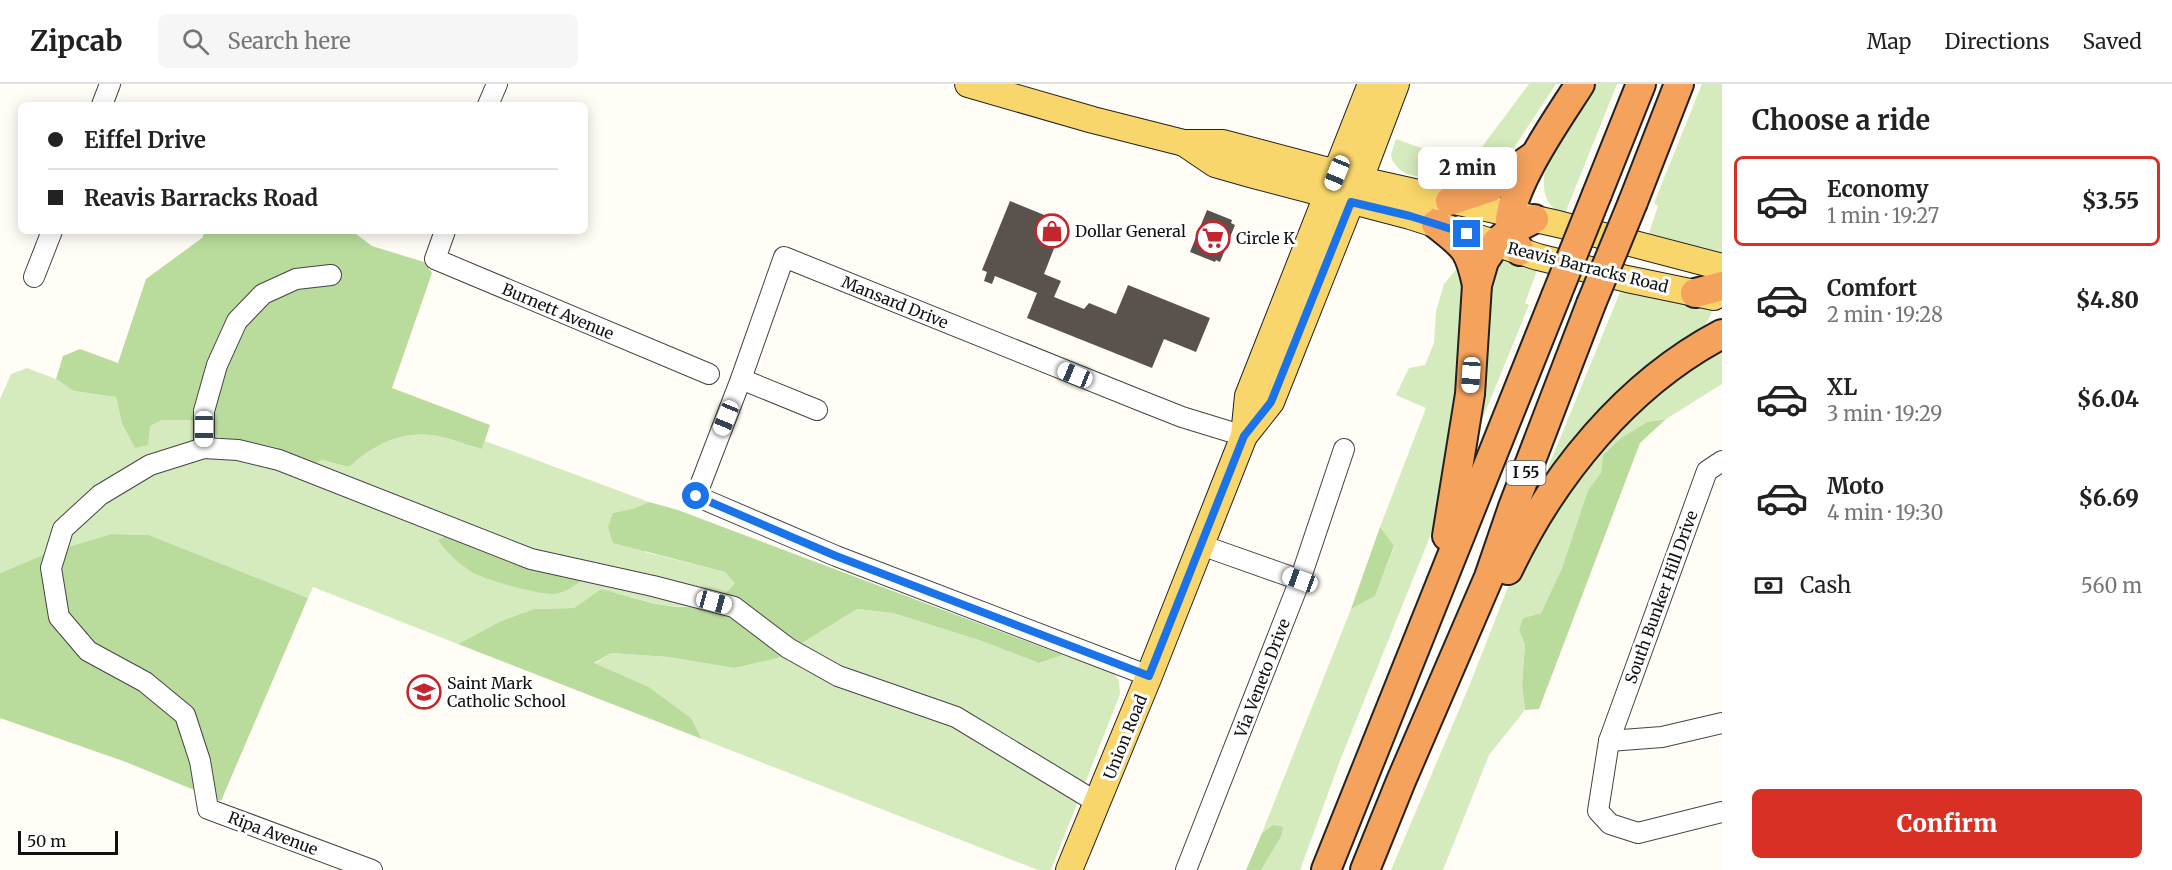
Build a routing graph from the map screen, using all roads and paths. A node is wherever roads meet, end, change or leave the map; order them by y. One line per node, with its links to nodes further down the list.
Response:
1 (110, 84): 9 (street)
2 (497, 84): 10 (street)
3 (968, 84): 13 (main road, Reavis Barracks Road)
4 (1371, 84): 13 (main road, Union Road)
5 (1396, 84): 11 (main road, Union Road)
6 (1580, 84): 12 (highway)
7 (1641, 84): 35 (highway, I 55, bridge)
8 (1679, 84): 36 (highway, I 55, bridge)
9 (103, 102)
10 (489, 102)
11 (1378, 134): 13 (main road, Union Road); 14 (main road)
12 (1536, 155): 15 (highway); 16 (highway)
13 (1344, 187): 14 (main road, Reavis Barracks Road); 15 (main road, Reavis Barracks Road); 29 (main road, Union Road)
14 (1407, 191): 15 (main road, Reavis Barracks Road)
15 (1443, 212): 16 (main road, Reavis Barracks Road); 22 (highway)
16 (1514, 232): 21 (main road, Reavis Barracks Road); 21 (main road, Reavis Barracks Road); 22 (highway)
17 (51, 234): 20 (street)
18 (444, 234): 26 (street, Burnett Avenue)
19 (331, 275): 30 (street)
20 (34, 277)
21 (1717, 282)
22 (1476, 285): 35 (highway)
23 (1722, 316): 25 (highway)
24 (1722, 334): 25 (highway)
25 (1695, 348): 36 (highway)
26 (709, 374)
27 (741, 379): 28 (street); 29 (street, Mansard Drive); 37 (street, Mansard Drive)
28 (817, 410)
29 (1244, 436): 33 (main road, Union Road)
30 (204, 448): 40 (street); 42 (street, Ripa Avenue)
31 (1344, 449): 34 (street, Via Veneto Drive)
32 (1722, 461): 39 (street, South Bunker Hill Drive)
33 (1201, 545): 34 (street); 37 (main road, Union Road)
34 (1300, 580): 44 (street, Via Veneto Drive)
35 (1438, 591): 45 (highway, I 55)
36 (1462, 642): 46 (highway, I 55)
37 (1149, 676): 40 (main road, Union Road)
38 (1722, 723): 39 (street)
39 (1609, 741): 41 (street, South Bunker Hill Drive)
40 (1098, 803): 43 (main road, Union Road)
41 (1722, 812)
42 (372, 870)
43 (1069, 870)
44 (1186, 870)
45 (1326, 870)
46 (1365, 870)

